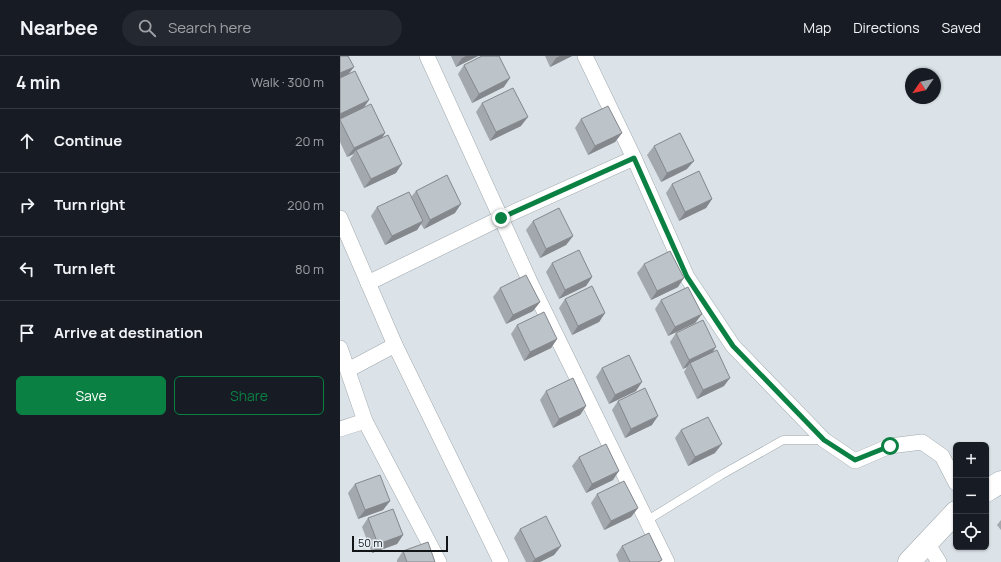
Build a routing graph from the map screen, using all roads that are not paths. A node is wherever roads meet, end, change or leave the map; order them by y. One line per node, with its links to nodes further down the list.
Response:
1 (426, 56): 5 (street)
2 (585, 56): 3 (street)
3 (634, 158): 5 (street); 12 (street)
4 (340, 218): 6 (street)
5 (501, 218): 6 (street); 17 (street)
6 (368, 284): 7 (street)
7 (395, 344): 9 (street); 20 (street)
8 (340, 348): 9 (street)
9 (348, 370): 10 (street)
10 (365, 421): 11 (street); 19 (street)
11 (340, 430)
12 (824, 440): 13 (street); 17 (lane)
13 (953, 478)
14 (1001, 482): 15 (main road)
15 (989, 489)
16 (954, 514): 18 (main road)
17 (646, 521): 21 (street)
18 (928, 543): 22 (main road); 23 (street)
19 (439, 562)
20 (501, 562)
21 (667, 562)
22 (909, 562)
23 (939, 562)

